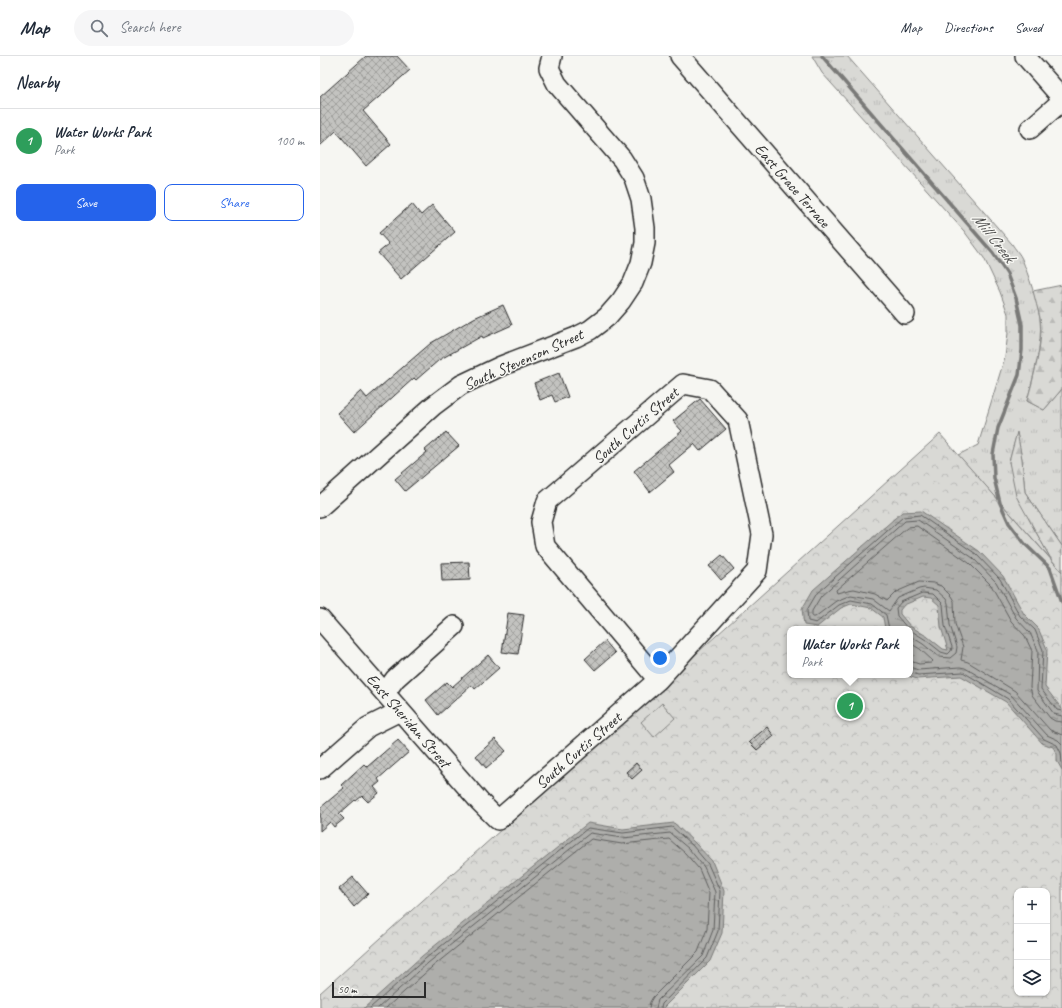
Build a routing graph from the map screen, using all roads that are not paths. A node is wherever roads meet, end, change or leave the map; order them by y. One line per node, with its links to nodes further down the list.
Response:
1 (552, 56): 7 (street, South Stevenson Street)
2 (680, 56): 6 (street, East Grace Terrace)
3 (1025, 56): 4 (street)
4 (1062, 100): 5 (street)
5 (1030, 129)
6 (905, 314)
7 (320, 507)
8 (320, 619): 11 (street, East Sheridan Street)
9 (454, 626): 11 (street)
10 (658, 680): 10 (street, South Curtis Street); 14 (street, South Curtis Street)
11 (385, 693): 12 (street, East Sheridan Street)
12 (400, 711): 13 (street); 14 (street, East Sheridan Street)
13 (320, 770)
14 (498, 820)

